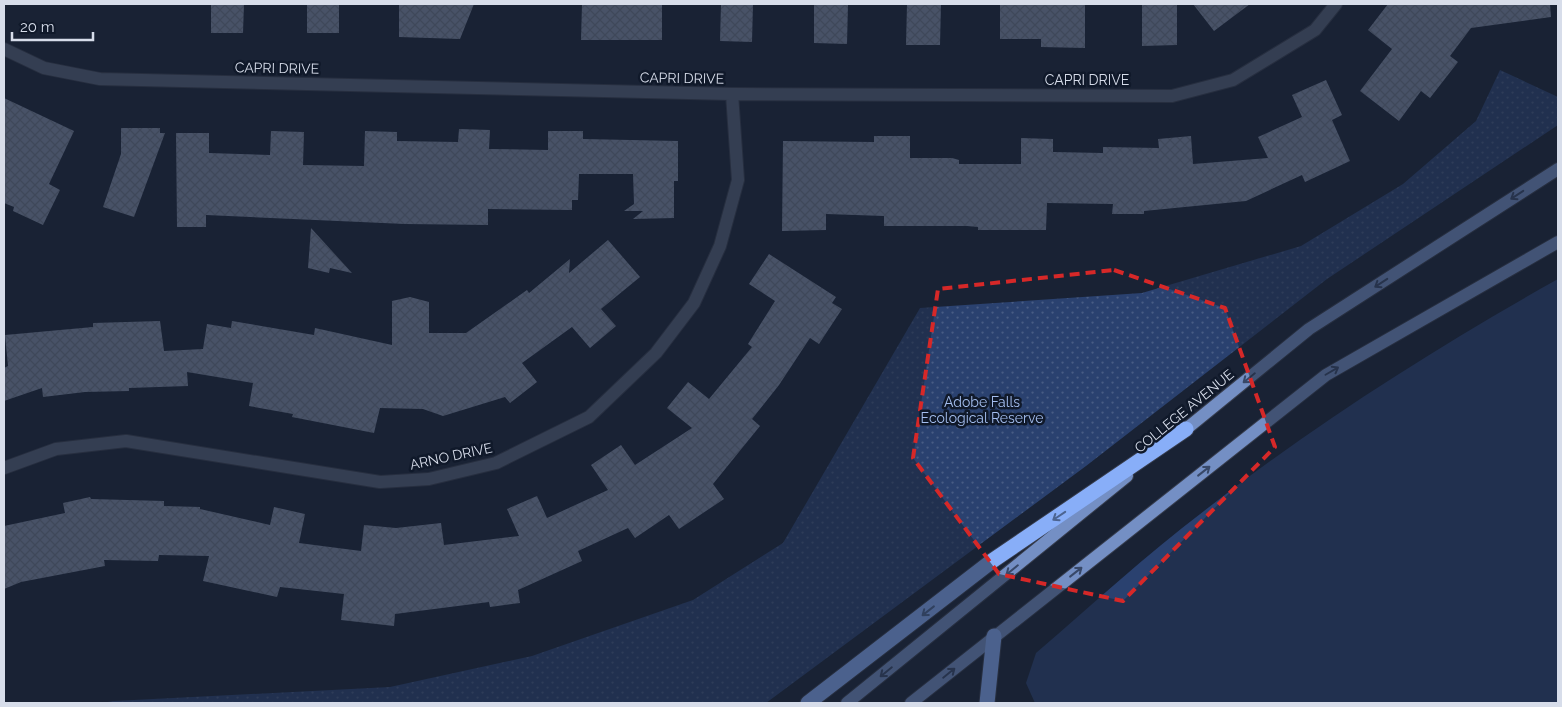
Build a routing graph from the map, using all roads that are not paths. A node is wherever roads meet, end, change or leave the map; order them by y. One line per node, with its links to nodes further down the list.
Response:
1 (1336, 4): 3 (street, CAPRI DRIVE)
2 (4, 49): 3 (street, CAPRI DRIVE)
3 (732, 94): 7 (street, ARNO DRIVE)
4 (1558, 169): 6 (main road, COLLEGE AVENUE, one-way to 6)
5 (1558, 242): 8 (main road, one-way to 5)
6 (1186, 429): 9 (highway, one-way to 9); 10 (main road, COLLEGE AVENUE, one-way to 10)
7 (4, 468)
8 (994, 636): 11 (main road, one-way to 8); 12 (highway)
9 (808, 703)
10 (847, 703)
11 (911, 703)
12 (987, 703)

